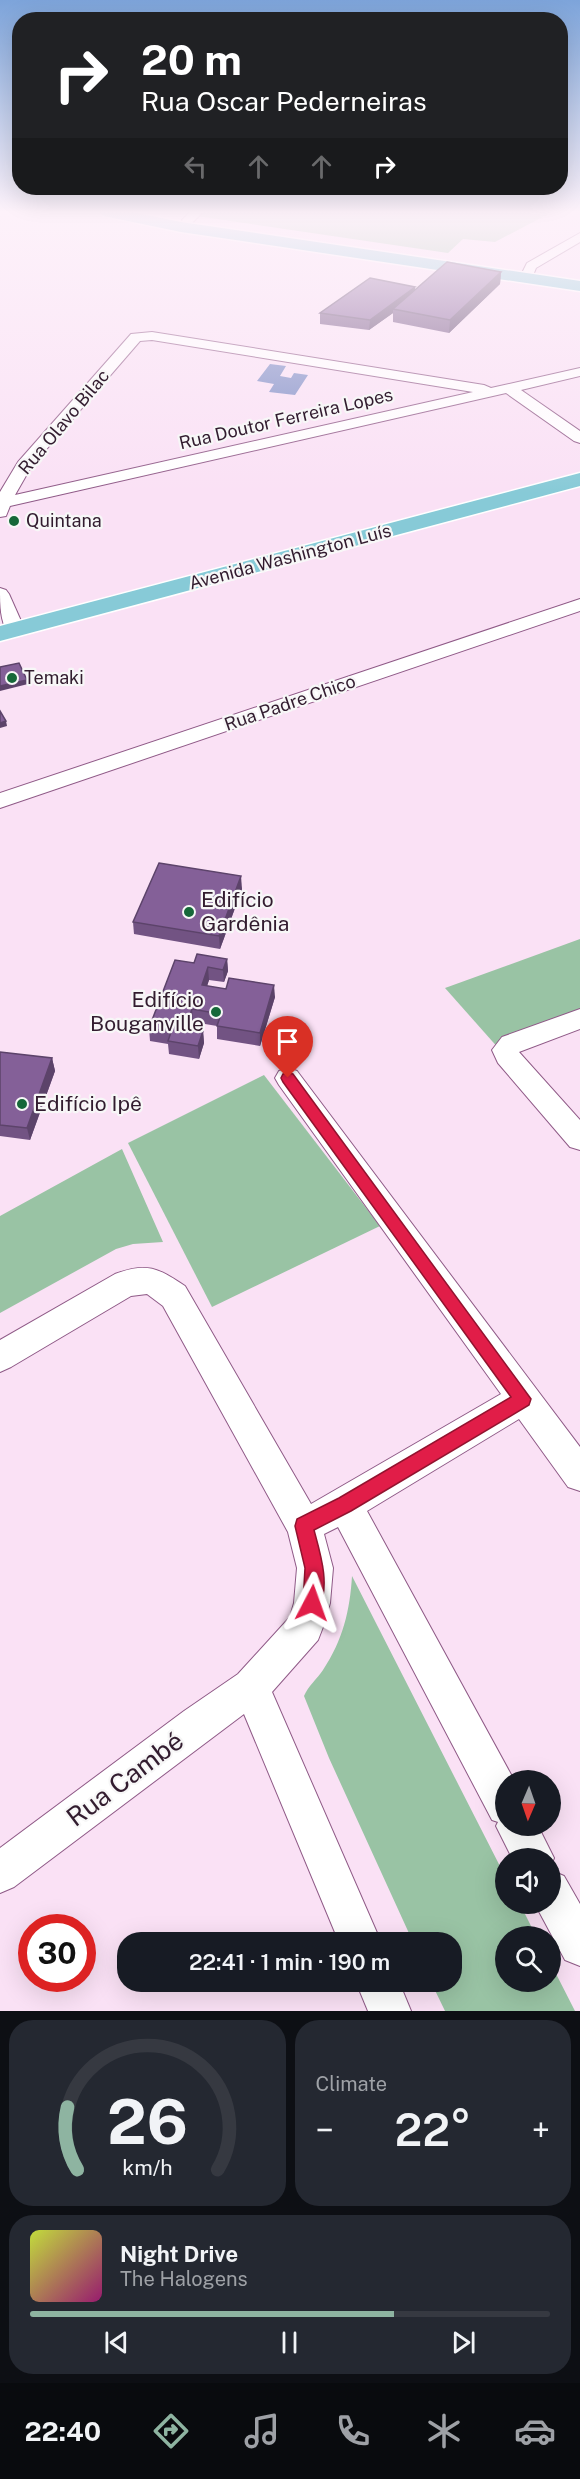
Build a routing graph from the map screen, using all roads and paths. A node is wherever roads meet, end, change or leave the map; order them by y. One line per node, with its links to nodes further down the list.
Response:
1 (580, 372): 2 (street, Rua Doutor Ferreira Lopes)
2 (503, 390): 3 (street); 6 (street, Rua Doutor Ferreira Lopes); 6 (street, Rua Olavo Bilac)
3 (580, 438)
4 (580, 470): 9 (main road, Avenida Washington Luís)
5 (580, 479): 9 (main road, Avenida Washington Luís)
6 (1, 506)
7 (0, 594): 9 (street)
8 (580, 605): 10 (street, Rua Padre Chico)
9 (6, 627)
10 (0, 801)
11 (580, 1019): 13 (street)
12 (288, 1078): 15 (street)
13 (580, 1139)
14 (0, 1357): 18 (street, Rua Cambé)
15 (523, 1399): 16 (street); 17 (street)
16 (580, 1475)
17 (345, 1505): 18 (street); 20 (street)
18 (304, 1526): 19 (street, Rua Cambé)
19 (250, 1687): 21 (street, Rua Cambé); 23 (street)
20 (495, 1785)
21 (0, 1873)
22 (561, 1910): 24 (street)
23 (356, 1932)
24 (580, 1945)
25 (381, 1992): 26 (street)
26 (390, 2011)

